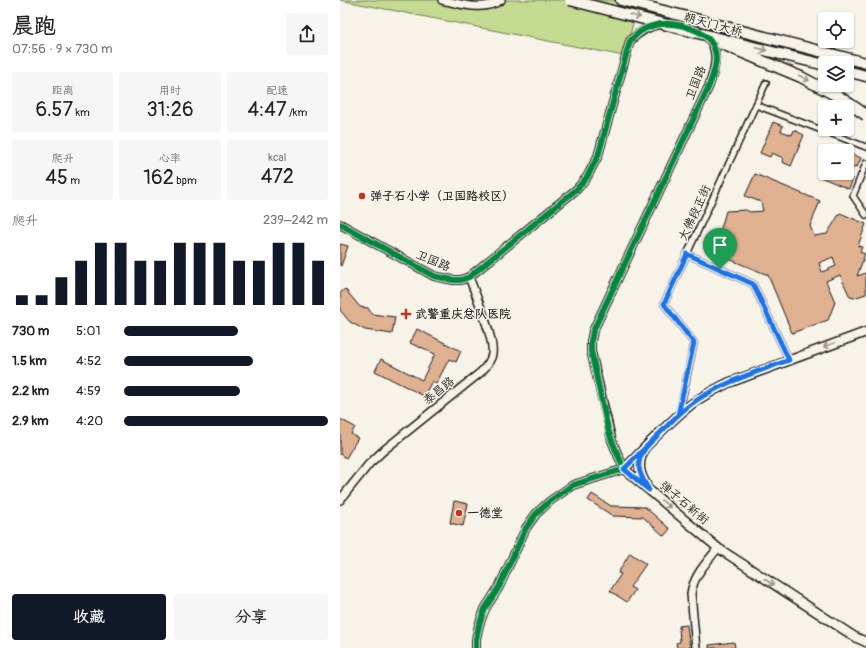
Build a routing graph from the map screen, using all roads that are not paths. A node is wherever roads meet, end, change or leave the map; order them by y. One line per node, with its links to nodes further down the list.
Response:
1 (442, 0): 2 (street)
2 (501, 0)
3 (570, 0): 5 (highway, 朝天门大桥, one-way to 5, bridge)
4 (622, 0): 6 (highway, 朝天门大桥)
5 (677, 27): 8 (highway, 朝天门大桥, one-way to 8, bridge); 14 (highway, one-way to 14, bridge)
6 (783, 40): 7 (highway); 9 (highway)
7 (866, 57)
8 (818, 63)
9 (866, 63)
10 (854, 73): 11 (highway)
11 (866, 76)
12 (766, 84): 13 (street, 大佛段正街)
13 (756, 105): 15 (street); 19 (street, 大佛段正街)
14 (866, 115)
15 (866, 147)
16 (866, 163): 17 (street)
17 (866, 215)
18 (340, 224): 20 (street, 卫国路)
19 (687, 254): 22 (street); 23 (street, 大佛段正街)
20 (469, 277): 25 (street, 卫国路); 27 (street, 泰昌路)
21 (866, 332): 22 (main road, one-way to 22)
22 (789, 360): 23 (main road)
23 (678, 415): 24 (main road)
24 (644, 449): 25 (main road); 26 (main road)
25 (624, 469): 26 (main road, 弹子石新街); 30 (street)
26 (649, 490): 28 (main road, 弹子石新街, one-way to 28)
27 (340, 500)
28 (718, 548): 29 (main road, 弹子石新街, one-way to 29); 31 (street)
29 (866, 642)
30 (476, 648)
31 (696, 648)

